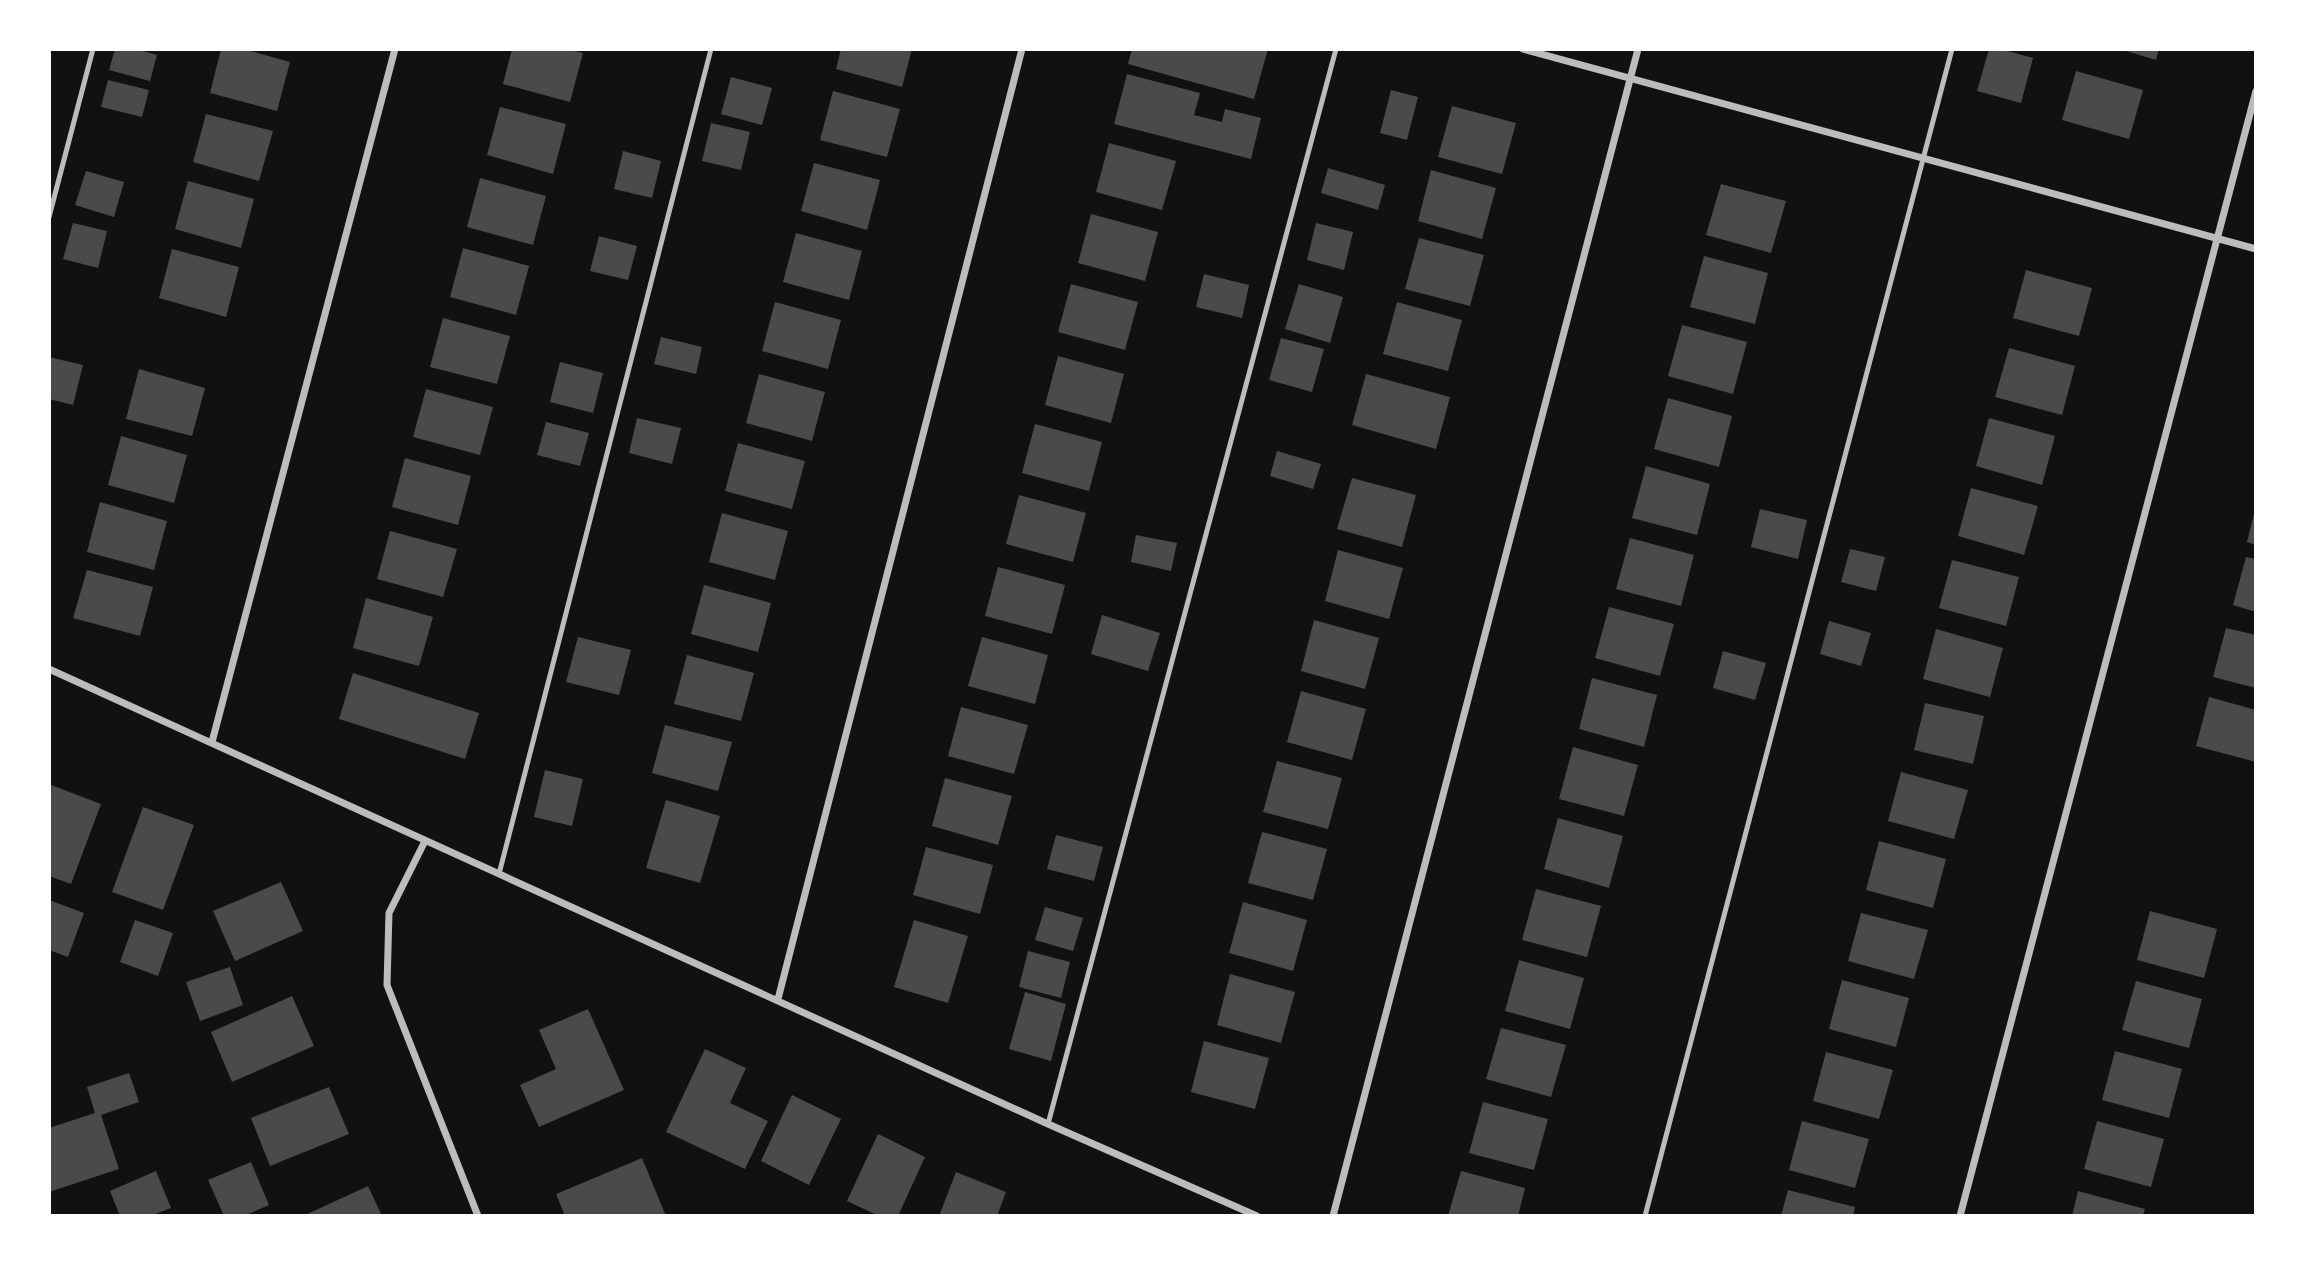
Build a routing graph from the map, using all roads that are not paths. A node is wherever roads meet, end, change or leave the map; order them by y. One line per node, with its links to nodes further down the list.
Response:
1 (93, 49): 12 (lane)
2 (395, 49): 16 (street)
3 (711, 49): 18 (lane)
4 (1022, 49): 19 (street)
5 (1336, 49): 20 (lane)
6 (1523, 49): 9 (street)
7 (1638, 49): 9 (street)
8 (1952, 49): 11 (lane)
9 (1630, 78): 11 (street); 23 (street)
10 (2256, 91): 13 (street)
11 (1923, 158): 13 (street); 24 (lane)
12 (49, 217)
13 (2218, 238): 14 (street); 25 (street)
14 (2256, 249)
15 (49, 669): 16 (street)
16 (212, 743): 17 (street)
17 (425, 841): 18 (street); 21 (street)
18 (499, 874): 19 (street)
19 (778, 999): 20 (street)
20 (1048, 1124): 22 (street)
21 (478, 1216)
22 (1257, 1216)
23 (1333, 1216)
24 (1645, 1216)
25 (1960, 1216)

